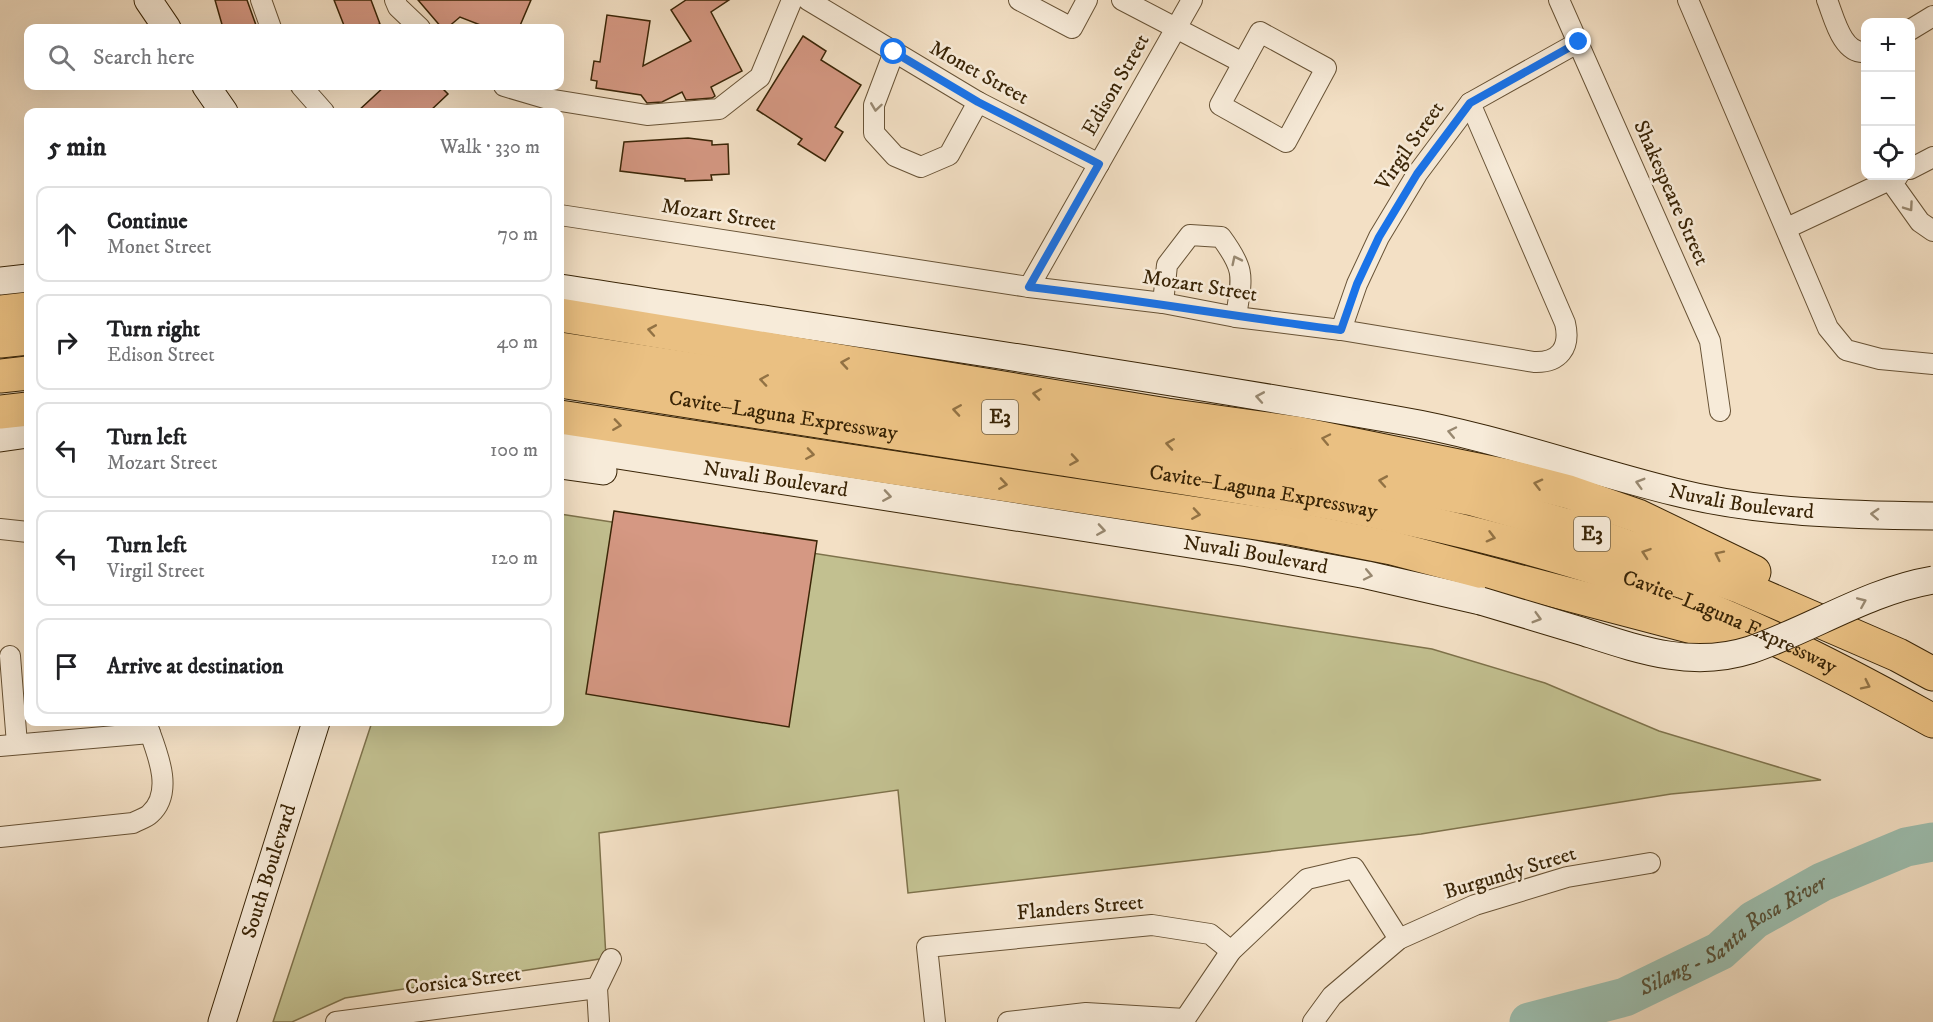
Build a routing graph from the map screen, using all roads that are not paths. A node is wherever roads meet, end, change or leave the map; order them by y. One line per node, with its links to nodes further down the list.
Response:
1 (148, 0): 14 (main road)
2 (261, 0): 15 (street)
3 (396, 0): 16 (street)
4 (792, 0): 25 (street)
5 (808, 0): 20 (street, Monet Street)
6 (1019, 0): 7 (street)
7 (1087, 0)
8 (1122, 0): 18 (street)
9 (1192, 0): 18 (street, Edison Street)
10 (1559, 0): 19 (street, Shakespeare Street)
11 (1688, 0): 36 (street)
12 (1827, 0): 21 (street)
13 (1933, 16): 17 (street)
14 (164, 24)
15 (270, 24)
16 (416, 24)
17 (1915, 27)
18 (1176, 28): 22 (street); 31 (street, Edison Street)
19 (1579, 42): 27 (street, Virgil Street); 56 (street, Shakespeare Street)
20 (894, 52): 26 (street, Monet Street); 26 (street, one-way to 26)
21 (1861, 53)
22 (1243, 63): 22 (street)
23 (209, 90): 28 (main road)
24 (305, 90): 29 (street)
25 (518, 90)
26 (978, 102): 31 (street, Monet Street)
27 (1470, 103): 47 (street, Virgil Street); 47 (street, Mozart Street)
28 (221, 108)
29 (320, 108)
30 (1933, 157): 32 (street)
31 (1099, 164): 40 (street, Edison Street)
32 (1915, 167)
33 (1890, 180): 36 (street)
34 (1895, 180): 37 (street, one-way to 37)
35 (564, 216): 40 (street, Mozart Street)
36 (1787, 228): 51 (street)
37 (1933, 231)
38 (24, 278): 39 (main road)
39 (0, 280)
40 (1029, 287): 42 (street, Mozart Street)
41 (564, 289): 64 (main road, Nuvali Boulevard, one-way to 41)
42 (1162, 303): 46 (street, Mozart Street); 46 (street, one-way to 42)
43 (24, 309): 44 (highway)
44 (0, 312)
45 (564, 316): 68 (highway, one-way to 45)
46 (1236, 317): 47 (street, Mozart Street)
47 (1341, 330)
48 (24, 338): 49 (highway)
49 (0, 341)
50 (564, 350): 68 (highway, Cavite–Laguna Expressway / E3, one-way to 50)
51 (1933, 364)
52 (24, 373): 53 (highway)
53 (0, 376)
54 (564, 382): 70 (highway, Cavite–Laguna Expressway / E3, one-way to 70)
55 (24, 409): 57 (highway)
56 (1720, 411)
57 (0, 412)
58 (564, 418): 70 (highway, one-way to 70)
59 (24, 435): 60 (main road)
60 (0, 438)
61 (564, 447): 63 (main road, Nuvali Boulevard)
62 (564, 466): 63 (main road)
63 (714, 469): 67 (main road, Nuvali Boulevard, one-way to 67, bridge)
64 (1933, 516)
65 (0, 529): 66 (street)
66 (24, 532)
67 (1933, 580)
68 (1898, 655): 71 (highway, Cavite–Laguna Expressway / E3)
69 (10, 656): 77 (street)
70 (1813, 658): 72 (highway, Cavite–Laguna Expressway / E3, one-way to 72)
71 (1933, 674)
72 (1933, 721)
73 (307, 726): 78 (main road)
74 (315, 726): 78 (main road, South Boulevard)
75 (324, 726): 78 (main road)
76 (148, 727): 77 (street); 79 (street)
77 (9, 745)
78 (303, 759): 85 (main road, South Boulevard)
79 (0, 837)
80 (1650, 863): 81 (street, Burgundy Street)
81 (1399, 939): 82 (street); 90 (street, Burgundy Street)
82 (1231, 951): 88 (street, Flanders Street); 89 (street)
83 (611, 959): 84 (street)
84 (597, 988): 86 (street, Corsica Street); 87 (street)
85 (222, 1022)
86 (336, 1022)
87 (599, 1022)
88 (936, 1022)
89 (1008, 1022)
90 (1313, 1022)

